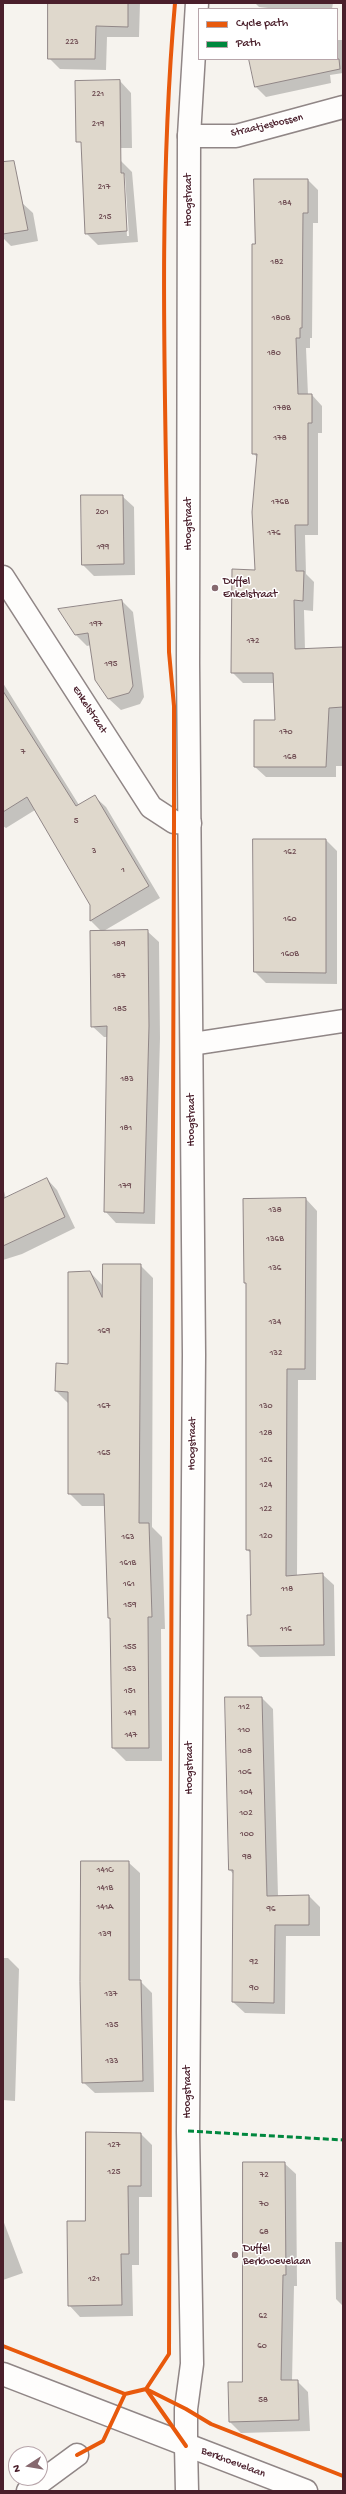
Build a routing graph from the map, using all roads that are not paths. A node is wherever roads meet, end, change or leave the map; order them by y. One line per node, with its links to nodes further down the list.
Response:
1 (196, 3): 3 (street, Hoogstraat)
2 (343, 107): 3 (street, Straatjesbossen)
3 (189, 136): 5 (street, Hoogstraat)
4 (3, 577): 5 (street, Enkelstraat)
5 (190, 823): 7 (street, Hoogstraat)
6 (343, 1021): 7 (street)
7 (192, 1044): 9 (street, Hoogstraat)
8 (3, 2374): 9 (street, Berkhoevelaan)
9 (186, 2446): 12 (street, Hoogstraat); 13 (street, Berkhoevelaan)
10 (77, 2454): 11 (street)
11 (28, 2491)
12 (187, 2491)
13 (306, 2491)

